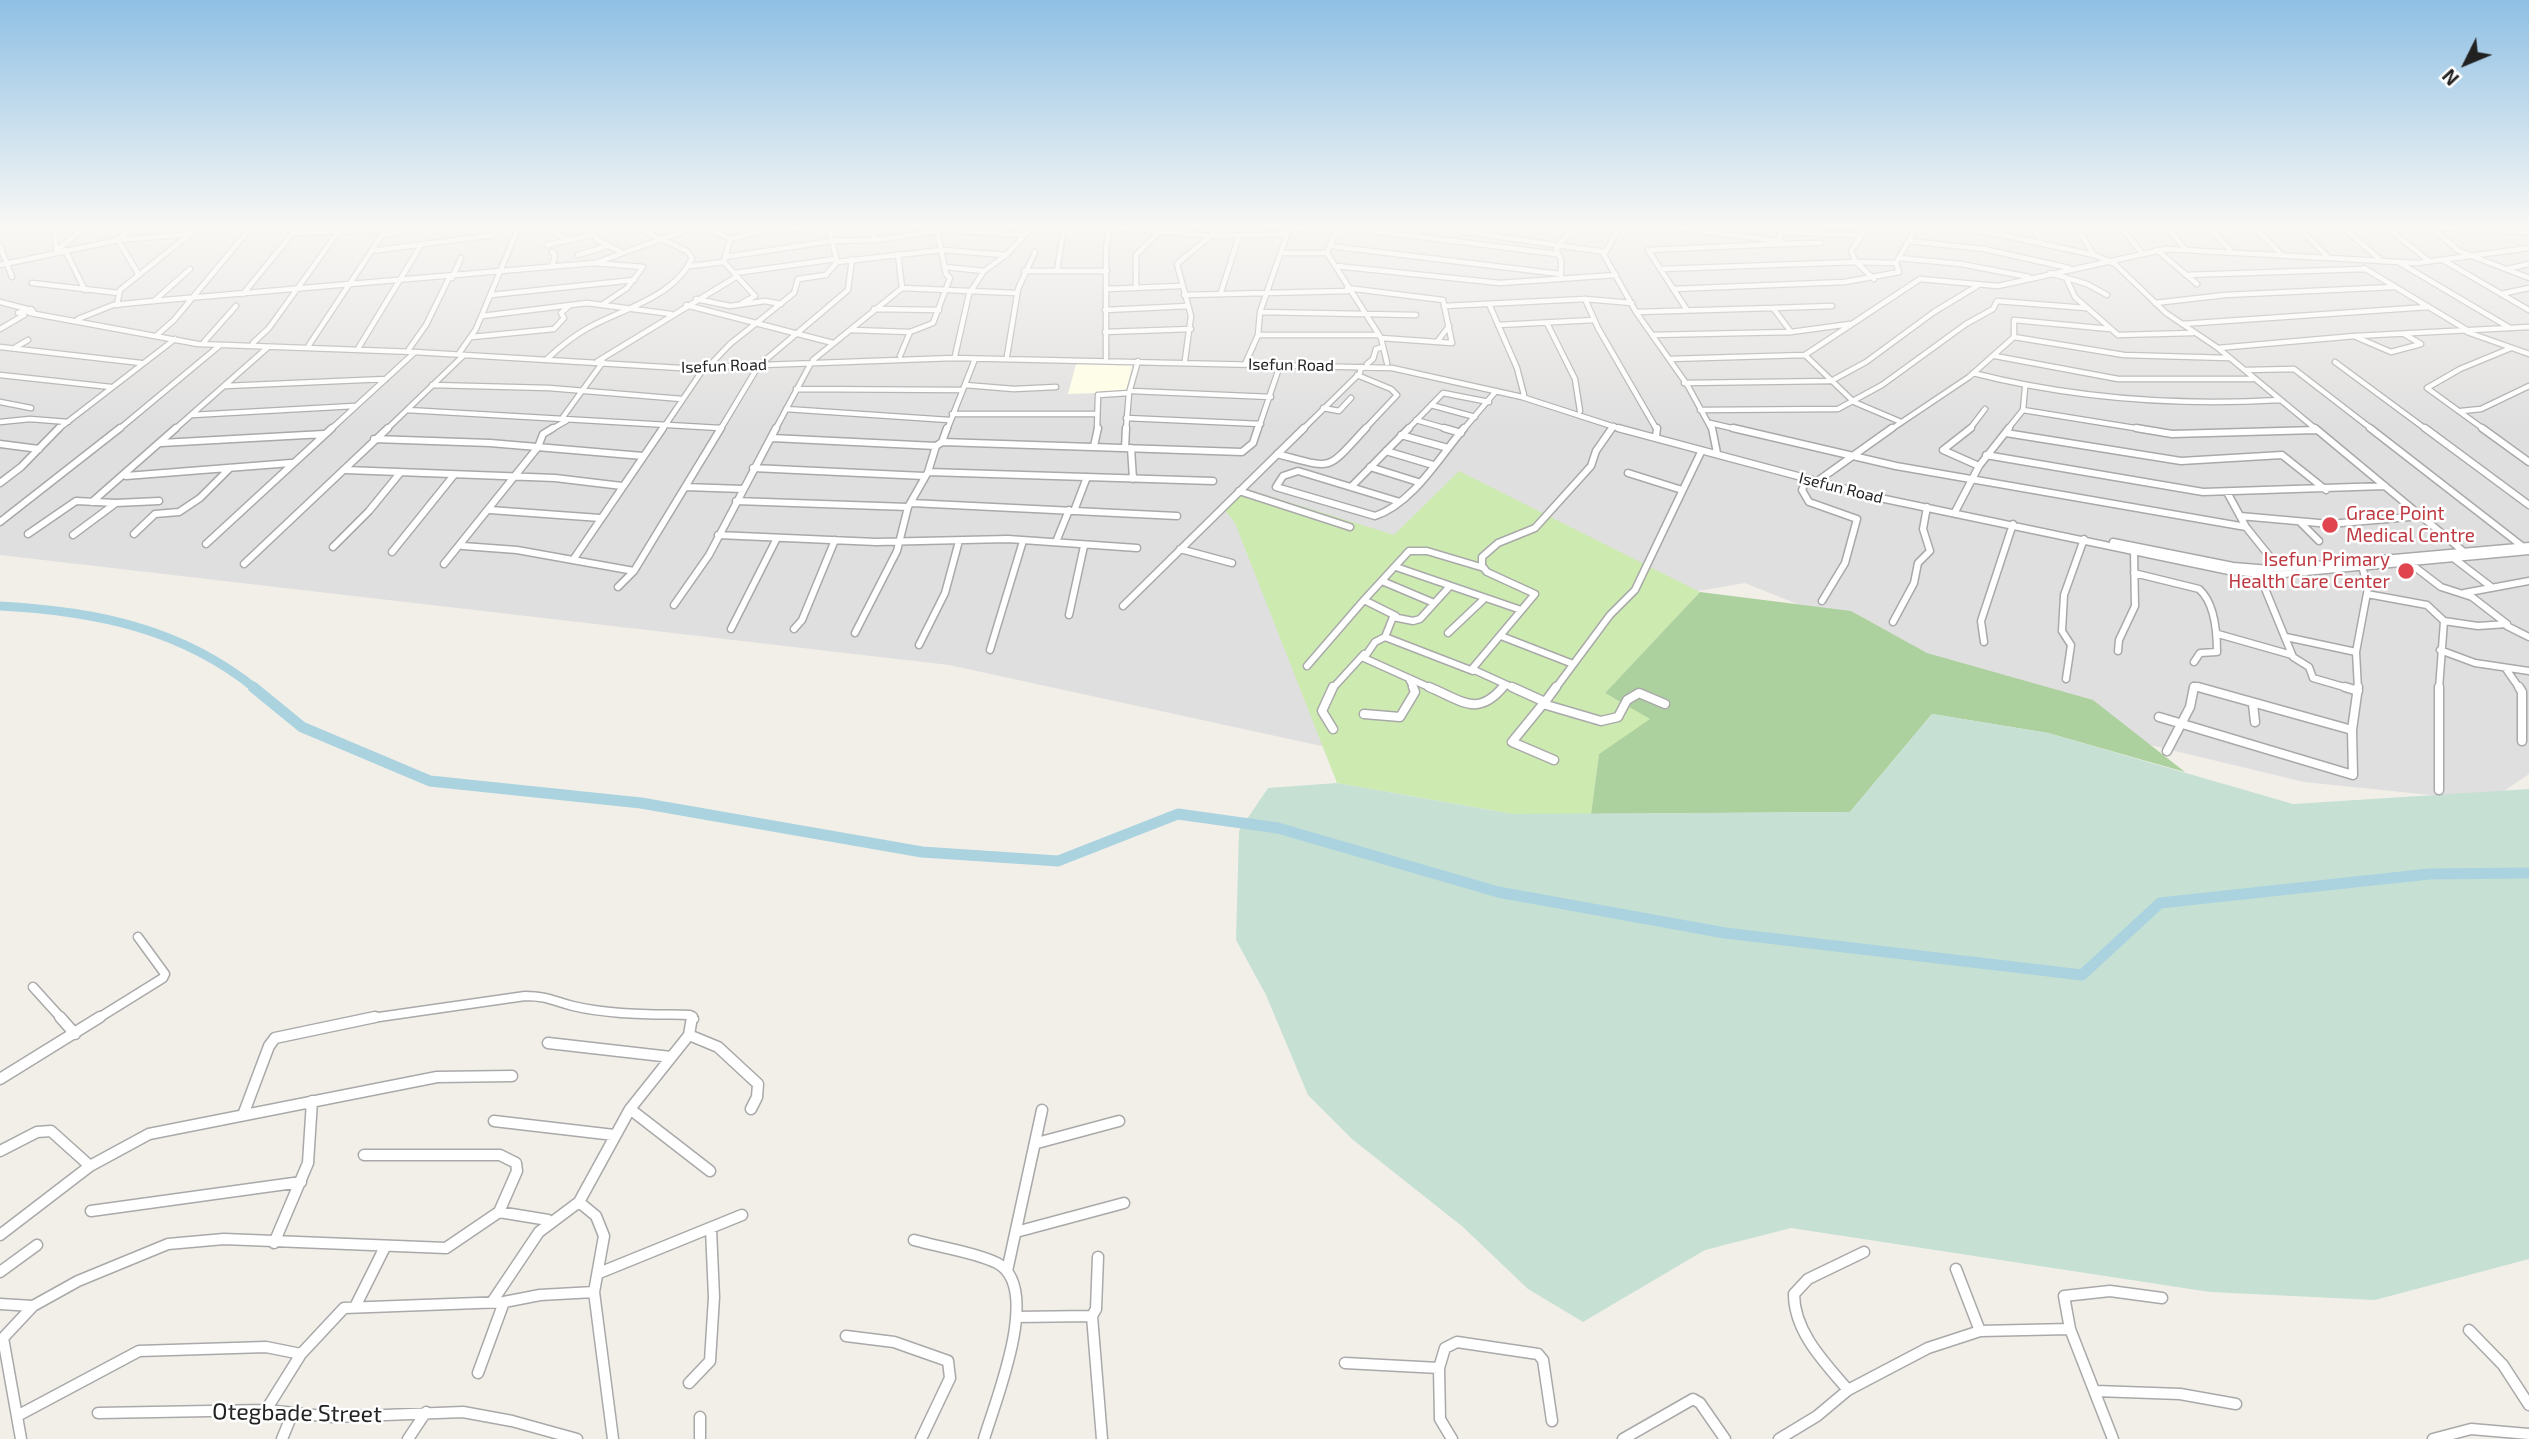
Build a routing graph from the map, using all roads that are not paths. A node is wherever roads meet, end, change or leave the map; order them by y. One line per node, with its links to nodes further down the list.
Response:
1 (119, 293): 53 (street)
2 (162, 293): 44 (street)
3 (197, 293): 41 (street)
4 (254, 293): 36 (street)
5 (291, 293): 112 (street)
6 (343, 293): 115 (street)
7 (391, 293): 119 (street)
8 (442, 293): 123 (street)
9 (509, 293): 38 (street)
10 (617, 293): 48 (street)
11 (655, 293): 61 (street)
12 (706, 293): 42 (street)
13 (753, 293): 50 (street)
14 (794, 293): 51 (street)
15 (844, 293): 101 (street)
16 (895, 293): 64 (street)
17 (947, 293): 65 (street)
18 (969, 293): 128 (street)
19 (1015, 293): 129 (street)
20 (1107, 293): 66 (street)
21 (1207, 293): 39 (street)
22 (1268, 293): 71 (street)
23 (1351, 293): 72 (street)
24 (1391, 293): 58 (street)
25 (1626, 293): 45 (street)
26 (1676, 293): 67 (street)
27 (1896, 293): 82 (street)
28 (1965, 293): 154 (street)
29 (2074, 293): 63 (street)
30 (2104, 293): 40 (street)
31 (2146, 293): 46 (street)
32 (2270, 293): 46 (street)
33 (2403, 293): 60 (street)
34 (2452, 293): 89 (street)
35 (2505, 293): 37 (street)
36 (243, 294): 41 (street)
37 (2501, 294): 68 (street)
38 (491, 295): 75 (street)
39 (1184, 295): 57 (street)
40 (2107, 295)
41 (192, 299): 44 (street); 100 (street)
42 (696, 299): 49 (street); 55 (street)
43 (1585, 299): 45 (street); 52 (street); 78 (street)
44 (153, 301): 53 (street)
45 (1632, 303): 73 (street)
46 (2155, 303): 84 (street)
47 (0, 304): 70 (street)
48 (603, 304): 54 (street); 61 (street)
49 (718, 304): 50 (street); 69 (street)
50 (741, 304): 51 (street)
51 (781, 304): 83 (street)
52 (1489, 304): 58 (street); 85 (street)
53 (117, 305): 77 (street)
54 (571, 305): 75 (street); 106 (street)
55 (686, 305): 69 (street); 74 (street)
56 (236, 306): 110 (street)
57 (1188, 306): 66 (street); 90 (street)
58 (1444, 306): 86 (street)
59 (1832, 306): 62 (street)
60 (2428, 307): 84 (street); 94 (street)
61 (628, 308): 74 (street); 131 (street)
62 (1773, 308): 67 (street); 97 (street)
63 (2087, 308): 91 (street); 174 (street)
64 (874, 309): 65 (street); 92 (street)
65 (939, 310): 95 (street)
66 (1105, 310): 96 (street)
67 (1687, 310): 73 (street)
68 (2529, 310)
69 (706, 311): 83 (street)
70 (26, 312): 77 (street, Isefun Road); 80 (street); 88 (street); 108 (street, Isefun Road)
71 (1260, 312): 72 (street); 102 (street)
72 (1362, 312): 76 (street); 104 (street)
73 (1637, 312): 103 (street)
74 (671, 314): 138 (street)
75 (482, 316): 106 (street)
76 (1416, 316)
77 (78, 319): 100 (street, Isefun Road)
78 (1594, 320): 81 (street); 206 (street)
79 (0, 321): 80 (street)
80 (7, 323): 88 (street)
81 (1547, 323): 85 (street); 184 (street)
82 (1851, 323): 97 (street); 126 (street)
83 (756, 324): 101 (street); 147 (street)
84 (2182, 324): 98 (street)
85 (1499, 325): 167 (street)
86 (1449, 326): 111 (street); 111 (street)
87 (2529, 327): 89 (street)
88 (0, 328)
89 (2511, 328): 94 (street)
90 (1191, 329): 96 (street); 136 (street)
91 (2110, 329): 98 (street); 107 (street)
92 (850, 330): 95 (street); 113 (street)
93 (2460, 330): 94 (street); 99 (street); 122 (street)
94 (2467, 330)
95 (910, 332): 127 (street)
96 (1105, 332): 132 (street)
97 (1791, 332): 103 (street)
98 (2194, 333): 121 (street)
99 (2402, 334): 105 (street); 105 (street)
100 (157, 335): 108 (street, Isefun Road)
101 (793, 335): 113 (street); 144 (street)
102 (1258, 335): 104 (street); 140 (street)
103 (1652, 335): 135 (street)
104 (1379, 336): 111 (street); 120 (street)
105 (2355, 336): 121 (street)
106 (472, 337): 124 (street)
107 (2014, 337): 130 (street); 133 (street)
108 (174, 339): 110 (street, Isefun Road); 114 (street, Isefun Road); 142 (street)
109 (28, 340): 117 (street)
110 (204, 342): 112 (street, Isefun Road)
111 (1437, 342)
112 (253, 343): 115 (street, Isefun Road)
113 (833, 343): 139 (street)
114 (219, 345): 118 (street, Isefun Road); 270 (street)
115 (309, 345): 119 (street, Isefun Road)
116 (0, 347): 117 (street)
117 (15, 347): 142 (street)
118 (268, 347): 123 (street, Isefun Road); 157 (street)
119 (359, 347): 123 (street, Isefun Road)
120 (1382, 347): 143 (street); 146 (street)
121 (2218, 348): 133 (street)
122 (2511, 348): 125 (street); 185 (street)
123 (412, 351): 124 (street, Isefun Road); 152 (street)
124 (462, 354): 131 (street, Isefun Road); 138 (street, Isefun Road); 156 (street)
125 (2529, 354)
126 (1805, 355): 135 (street); 154 (street)
127 (900, 356): 128 (street, Isefun Road); 139 (street, Isefun Road)
128 (955, 356): 129 (street, Isefun Road)
129 (1007, 356): 132 (street, Isefun Road)
130 (1995, 356): 149 (street); 153 (street)
131 (548, 358): 138 (street, Isefun Road)
132 (1106, 358): 136 (street, Isefun Road)
133 (2229, 358): 148 (street)
134 (975, 359): 137 (street, Isefun Road); 139 (street, Isefun Road); 160 (street)
135 (1669, 359): 155 (street)
136 (1185, 360): 140 (street, Isefun Road)
137 (1138, 361): 145 (street, Isefun Road); 166 (street)
138 (600, 362): 147 (street, Isefun Road); 164 (street)
139 (812, 362): 144 (street, Isefun Road); 163 (street)
140 (1246, 362): 146 (street, Isefun Road)
141 (2335, 362): 261 (street)
142 (141, 363): 159 (street)
143 (1387, 363): 146 (street, Isefun Road); 167 (street, Isefun Road)
144 (761, 364): 147 (street, Isefun Road); 200 (street)
145 (1280, 365): 146 (street, Isefun Road); 168 (street)
146 (1364, 365): 151 (street); 165 (street, Isefun Road)
147 (707, 367): 170 (street)
148 (2244, 370): 153 (street); 290 (street)
149 (1973, 373): 162 (street); 195 (street)
150 (0, 375): 159 (street)
151 (1357, 375): 178 (street); 220 (street)
152 (386, 379): 157 (street); 176 (street)
153 (2254, 379): 171 (street)
154 (1831, 381): 155 (street); 174 (street)
155 (1684, 383): 182 (street)
156 (432, 385): 164 (street); 181 (street)
157 (224, 386): 187 (street)
158 (2529, 386): 185 (street)
159 (112, 387): 194 (street)
160 (964, 387): 161 (street); 163 (street); 188 (street)
161 (1056, 387)
162 (2025, 387): 171 (street); 183 (street)
163 (796, 389): 179 (street)
164 (579, 391): 170 (street); 192 (street)
165 (1496, 391): 173 (street); 198 (street, Isefun Road)
166 (1130, 392): 168 (street); 186 (street); 190 (street)
167 (1524, 394): 184 (street, Isefun Road)
168 (1271, 397): 197 (street)
169 (1351, 398): 178 (street)
170 (682, 399): 199 (street)
171 (2281, 400): 201 (street)
172 (0, 402): 177 (street)
173 (1489, 402): 175 (street); 189 (street)
174 (1854, 402): 182 (street); 195 (street)
175 (1431, 405): 189 (street); 191 (street)
176 (354, 406): 187 (street); 202 (street)
177 (31, 408)
178 (1324, 408): 220 (street)
179 (786, 409): 188 (street); 207 (street)
180 (1985, 409): 227 (street)
181 (407, 410): 192 (street); 208 (street)
182 (1700, 410): 196 (street)
183 (2023, 410): 201 (street); 204 (street)
184 (1580, 411): 206 (street, Isefun Road)
185 (2461, 411): 224 (street)
186 (1096, 414): 188 (street); 212 (street)
187 (191, 415): 209 (street)
188 (951, 417): 211 (street)
189 (1475, 417): 203 (street)
190 (1126, 418): 197 (street); 214 (street)
191 (1416, 420): 203 (street); 205 (street)
192 (566, 421): 199 (street); 213 (street)
193 (0, 422): 194 (street)
194 (68, 422): 216 (street)
195 (1901, 422): 223 (street)
196 (1710, 423): 219 (street); 223 (street)
197 (1261, 424): 214 (street)
198 (1614, 426): 218 (street, Isefun Road); 306 (street)
199 (664, 427): 200 (street); 222 (street)
200 (720, 428): 248 (street)
201 (2318, 430): 247 (street)
202 (324, 433): 209 (street); 225 (street)
203 (1461, 433): 215 (street)
204 (2006, 433): 221 (street); 252 (street)
205 (1401, 435): 215 (street); 217 (street)
206 (1656, 437): 219 (street, Isefun Road)
207 (772, 438): 211 (street); 230 (street)
208 (373, 439): 213 (street); 231 (street)
209 (160, 443): 236 (street)
210 (0, 444): 216 (street)
211 (939, 444): 212 (street); 234 (street)
212 (1094, 446): 214 (street)
213 (538, 447): 222 (street); 237 (street)
214 (1128, 448): 239 (street)
215 (1448, 448): 226 (street)
216 (39, 449): 240 (street)
217 (1386, 451): 226 (street); 228 (street)
218 (1701, 452): 241 (street, Isefun Road); 251 (street)
219 (1717, 453): 242 (street, Isefun Road)
220 (1277, 454): 253 (street)
221 (1986, 455): 227 (street); 254 (street)
222 (643, 456): 246 (street)
223 (1848, 456): 242 (street); 244 (street)
224 (2529, 462)
225 (291, 463): 229 (street); 287 (street)
226 (1433, 465): 245 (street)
227 (1979, 466): 244 (street)
228 (1370, 467): 245 (street); 249 (street)
229 (230, 468): 236 (street); 276 (street)
230 (753, 468): 234 (street); 250 (street)
231 (346, 470): 232 (street); 301 (street)
232 (400, 473): 235 (street); 291 (street)
233 (1628, 473): 251 (street)
234 (926, 474): 238 (street); 260 (street)
235 (454, 475): 237 (street); 296 (street)
236 (125, 476): 257 (street)
237 (516, 477): 246 (street); 263 (street)
238 (1087, 477): 239 (street); 264 (street)
239 (1133, 479): 243 (street)
240 (2, 480)
241 (1806, 480): 262 (street, Isefun Road); 320 (street)
242 (1819, 480): 265 (street, Isefun Road)
243 (1213, 481)
244 (1973, 481): 265 (street); 274 (street)
245 (1418, 482): 258 (street)
246 (622, 486): 269 (street)
247 (2385, 486): 252 (street); 268 (street)
248 (685, 487): 250 (street); 308 (street)
249 (1351, 487): 258 (street); 258 (street)
250 (743, 489): 256 (street)
251 (1682, 489): 348 (street)
252 (2326, 490): 254 (street)
253 (1239, 491): 273 (street); 293 (street)
254 (2227, 492): 267 (street)
255 (159, 501): 259 (street)
256 (736, 501): 260 (street); 278 (street)
257 (92, 502): 259 (street); 275 (street)
258 (1400, 502)
259 (116, 503): 277 (street)
260 (910, 505): 264 (street); 282 (street)
261 (2529, 505)
262 (1927, 507): 265 (street, Isefun Road); 328 (street)
263 (490, 510): 269 (street); 288 (street)
264 (1071, 510): 266 (street); 286 (street)
265 (1956, 510): 272 (street, Isefun Road); 307 (street, Isefun Road)
266 (1177, 516)
267 (2240, 516): 271 (street); 274 (street)
268 (2421, 516): 271 (street); 294 (street)
269 (600, 518): 299 (street)
270 (0, 522)
271 (2300, 523): 285 (street)
272 (2013, 524): 280 (street, Isefun Road); 339 (street)
273 (1350, 527)
274 (2246, 527): 307 (street)
275 (29, 534)
276 (134, 534)
277 (73, 535)
278 (718, 536): 279 (street); 322 (street)
279 (777, 538): 281 (street); 330 (street)
280 (2084, 539): 297 (street, Isefun Road); 354 (street)
281 (835, 540): 282 (street); 331 (street)
282 (901, 541): 283 (street); 332 (street)
283 (959, 541): 284 (street); 340 (street)
284 (1023, 541): 286 (street); 341 (street)
285 (2319, 541)
286 (1056, 542): 289 (street)
287 (206, 544)
288 (463, 546): 299 (street); 302 (street)
289 (1084, 546): 292 (street); 325 (street)
290 (2526, 546): 294 (street, Isefun Road)
291 (333, 547)
292 (1137, 548)
293 (1180, 549): 303 (street); 323 (street)
294 (2463, 551): 307 (street, Isefun Road)
295 (2529, 551): 298 (street, Isefun Road)
296 (392, 552)
297 (2134, 552): 309 (street); 310 (street, Isefun Road)
298 (2452, 557): 300 (street, Isefun Road); 314 (street)
299 (573, 560): 308 (street)
300 (2407, 561): 304 (street, Isefun Road); 317 (street)
301 (244, 564)
302 (444, 564)
303 (1232, 564)
304 (2362, 566): 310 (street, Isefun Road); 316 (street)
305 (1396, 567): 306 (street); 311 (street); 313 (street)
306 (1484, 568): 324 (street)
307 (2279, 568)
308 (634, 571): 315 (street)
309 (2134, 573): 334 (street); 343 (street)
310 (2259, 574): 338 (street)
311 (1382, 581): 319 (street); 321 (street)
312 (2529, 581): 314 (street)
313 (1450, 586): 318 (street); 321 (street)
314 (2490, 586): 317 (street)
315 (618, 587)
316 (2367, 591): 327 (street); 344 (street)
317 (2464, 593): 329 (street)
318 (1484, 599): 324 (street); 333 (street)
319 (1363, 600): 326 (street); 349 (street)
320 (1822, 601)
321 (1434, 603): 326 (street)
322 (674, 605)
323 (1124, 606)
324 (1521, 610): 335 (street)
325 (1069, 615)
326 (1396, 616): 336 (street)
327 (2444, 621): 329 (street); 342 (street)
328 (1893, 622)
329 (2507, 626): 337 (street)
330 (731, 629)
331 (794, 629)
332 (855, 633)
333 (1448, 633)
334 (2218, 634): 346 (street); 347 (street)
335 (1501, 636): 348 (street); 351 (street)
336 (1385, 637): 345 (street); 351 (street)
337 (2529, 637)
338 (2286, 638): 344 (street); 346 (street)
339 (1984, 642)
340 (919, 645)
341 (990, 650)
342 (2440, 650): 350 (street); 369 (street)
343 (2118, 651)
344 (2356, 652): 356 (street)
345 (1364, 654): 353 (street); 364 (street)
346 (2292, 655): 356 (street)
347 (2194, 662)
348 (1573, 664): 357 (street)
349 (1307, 666)
350 (2506, 669): 352 (street); 366 (street)
351 (1474, 671): 355 (street)
352 (2529, 671)
353 (1408, 678): 355 (street); 360 (street)
354 (2066, 679)
355 (1504, 686): 357 (street)
356 (2358, 691): 365 (street)
357 (1544, 703): 358 (street); 368 (street)
358 (1665, 704)
359 (2253, 704): 362 (street); 363 (street); 365 (street)
360 (1364, 714)
361 (2158, 717): 363 (street)
362 (2255, 722)
363 (2182, 725): 365 (street); 367 (street)
364 (1334, 729)
365 (2352, 730)
366 (2522, 741)
367 (2168, 751)
368 (1554, 760)
369 (2439, 790)
370 (138, 937): 372 (street)
371 (33, 988): 372 (street)
372 (75, 1034): 377 (street)
373 (689, 1035): 375 (street); 380 (street); 382 (street)
374 (548, 1043): 375 (street)
375 (671, 1057): 379 (street)
376 (512, 1076): 378 (street)
377 (0, 1079)
378 (312, 1101): 382 (street); 391 (street)
379 (630, 1109): 385 (street); 390 (street)
380 (751, 1109)
381 (1042, 1110): 386 (street)
382 (243, 1115): 389 (street)
383 (494, 1121): 385 (street)
384 (1119, 1121): 386 (street)
385 (614, 1135): 392 (street)
386 (1037, 1143): 399 (street)
387 (0, 1152): 389 (street)
388 (364, 1155): 395 (street)
389 (90, 1166): 400 (street)
390 (710, 1171)
391 (301, 1182): 394 (street); 402 (street)
392 (579, 1202): 397 (street); 410 (street)
393 (1124, 1203): 399 (street)
394 (91, 1212)
395 (499, 1212): 397 (street); 404 (street)
396 (742, 1215): 398 (street)
397 (548, 1220): 413 (street)
398 (710, 1229): 410 (street); 427 (street)
399 (1016, 1232): 408 (street)
400 (0, 1235)
401 (914, 1240): 408 (street)
402 (274, 1243): 404 (street); 415 (street)
403 (37, 1245): 409 (street)
404 (385, 1247): 416 (street)
405 (1864, 1252): 428 (street)
406 (1098, 1257): 417 (street)
407 (1956, 1269): 421 (street)
408 (1007, 1271): 418 (street)
409 (0, 1272)
410 (599, 1273): 411 (street)
411 (594, 1292): 413 (street); 444 (street)
412 (2162, 1298): 419 (street)
413 (498, 1302): 416 (street); 426 (street)
414 (0, 1304): 415 (street)
415 (33, 1307): 435 (street)
416 (355, 1307): 423 (street)
417 (1092, 1315): 418 (street); 448 (street)
418 (1016, 1317): 447 (street)
419 (2070, 1329): 421 (street); 429 (street)
420 (2469, 1330): 431 (street)
421 (1980, 1331): 428 (street)
422 (846, 1336): 446 (street)
423 (301, 1354): 432 (street); 435 (street)
424 (1345, 1363): 425 (street)
425 (1439, 1368): 438 (street); 449 (street)
426 (478, 1373)
427 (689, 1383)
428 (1847, 1390): 452 (street)
429 (2096, 1391): 430 (street); 453 (street)
430 (2236, 1404)
431 (2529, 1405)
432 (266, 1410): 434 (street, Otegbade Street); 436 (street, Otegbade Street)
433 (426, 1412): 436 (street, Otegbade Street); 442 (street); 443 (street, Otegbade Street)
434 (98, 1413)
435 (19, 1415): 440 (street)
436 (292, 1417): 441 (street)
437 (700, 1417): 445 (street)
438 (1552, 1421)
439 (2529, 1434): 454 (street)
440 (20, 1439)
441 (282, 1439)
442 (408, 1439)
443 (577, 1439)
444 (613, 1439)
445 (700, 1439)
446 (921, 1439)
447 (984, 1439)
448 (1102, 1439)
449 (1452, 1439)
450 (1623, 1439): 451 (street)
451 (1726, 1439)
452 (1779, 1439)
453 (2113, 1439)
454 (2433, 1439)

